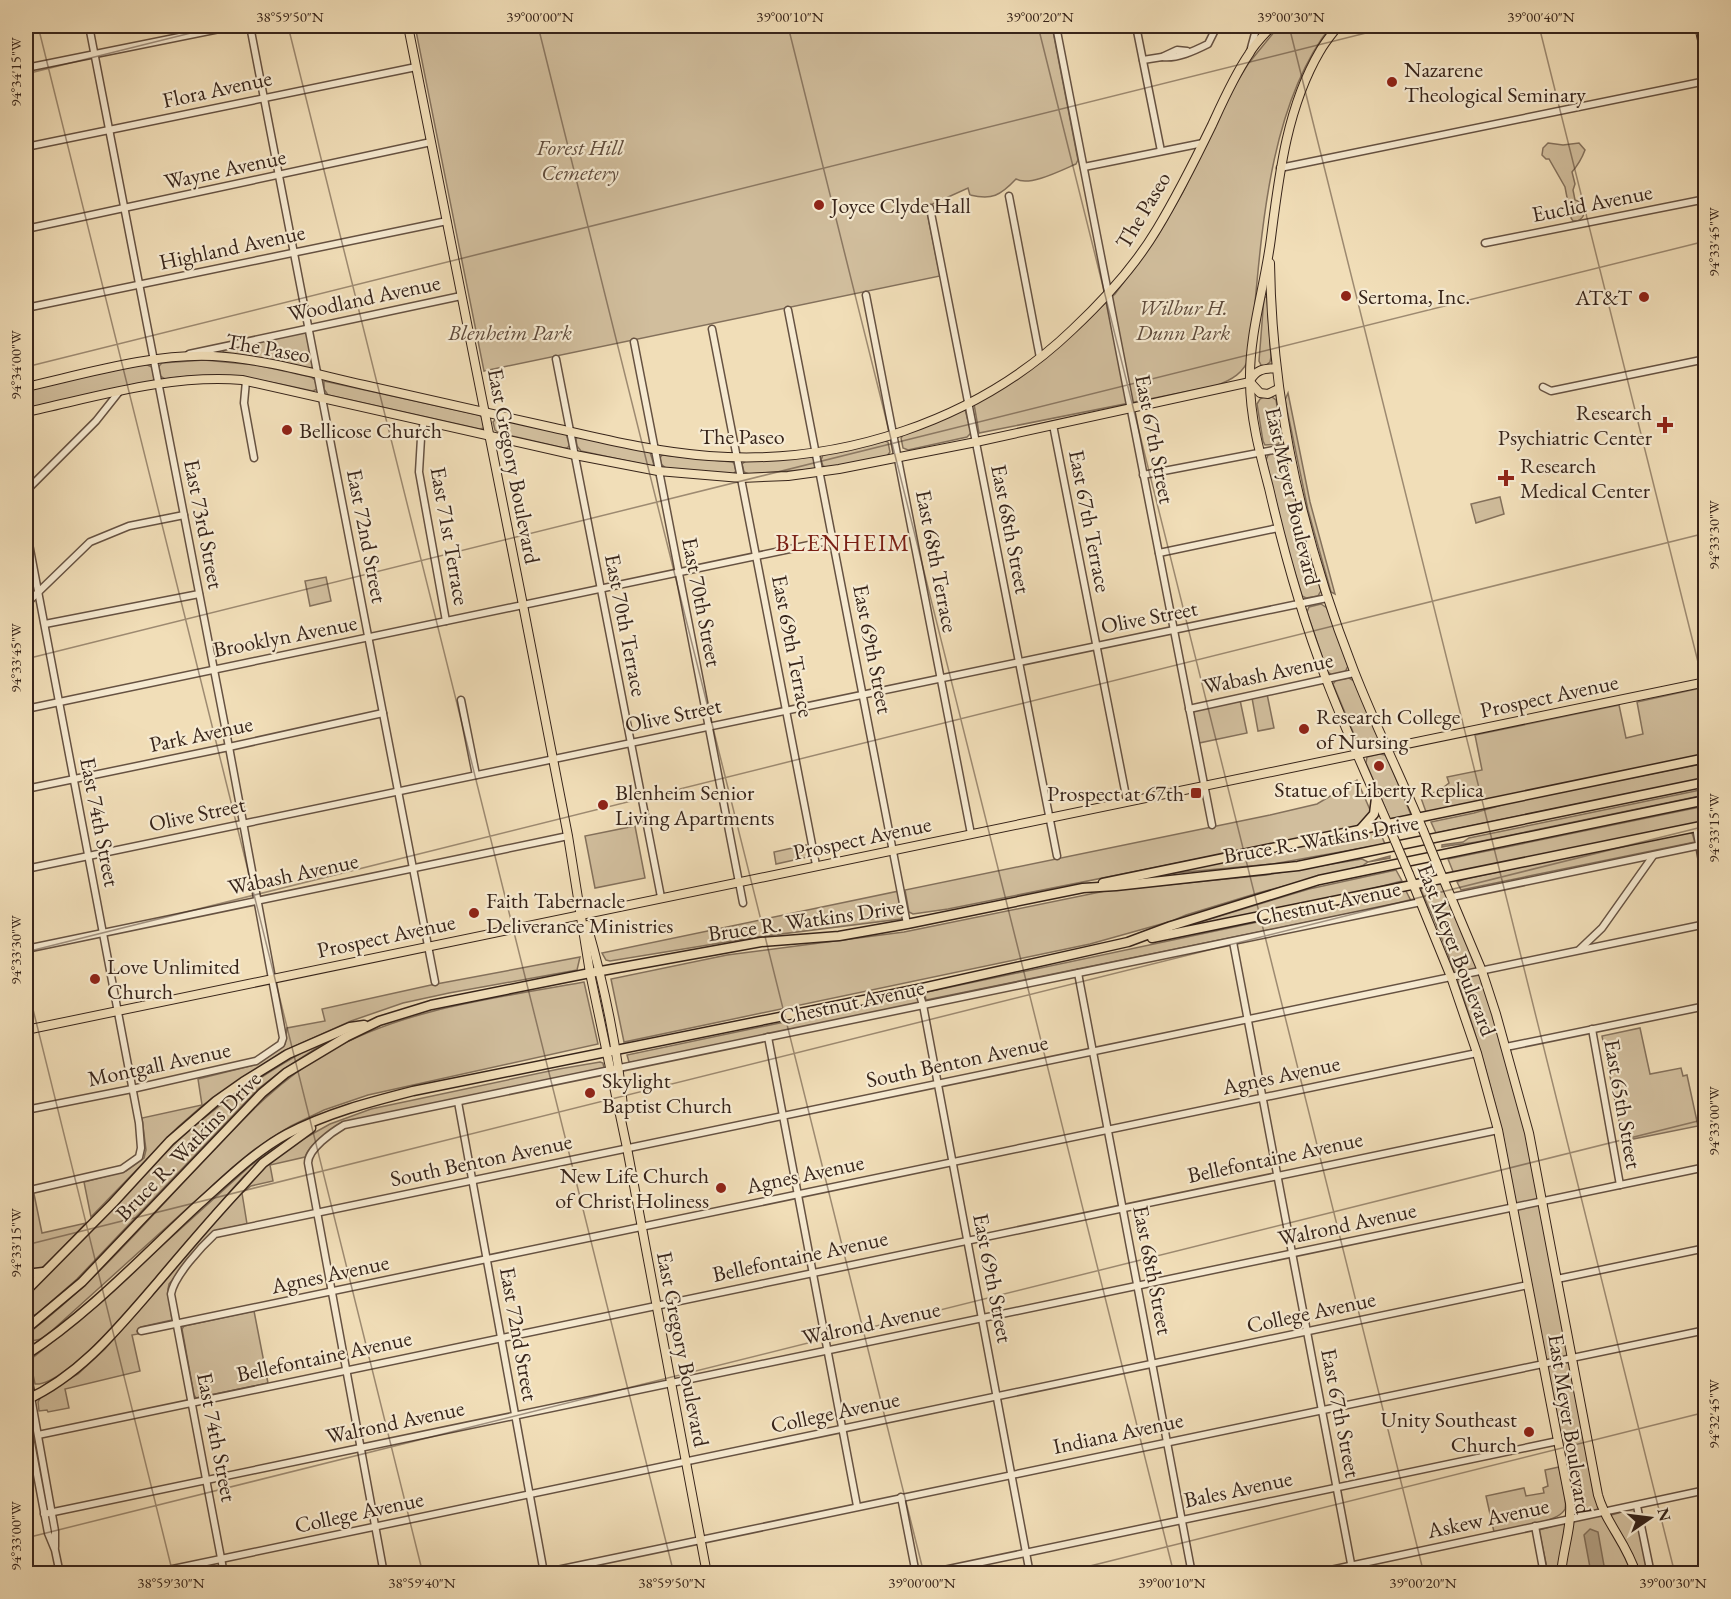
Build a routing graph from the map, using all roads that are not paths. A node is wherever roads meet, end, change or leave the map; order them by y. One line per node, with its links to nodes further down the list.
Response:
1 (89, 26): 13 (street, East 73rd Street)
2 (234, 26): 13 (street)
3 (250, 26): 19 (street, East 72nd Street)
4 (408, 26): 16 (main road, East Gregory Boulevard)
5 (1056, 26): 25 (street, East 67th Street)
6 (1136, 26): 15 (street)
7 (1217, 26): 15 (street)
8 (1257, 26): 12 (street)
9 (1272, 26): 12 (main road, The Paseo)
10 (1338, 26): 26 (main road, East Meyer Boulevard)
11 (1699, 26): 14 (main road)
12 (1251, 51): 22 (main road, The Paseo)
13 (94, 54): 17 (street); 20 (street, East 73rd Street)
14 (1706, 59)
15 (1143, 60): 24 (street)
16 (416, 67): 19 (street, Flora Avenue); 21 (main road, East Gregory Boulevard)
17 (26, 68)
18 (1706, 81): 26 (street)
19 (264, 98): 20 (street, Flora Avenue); 27 (street, East 72nd Street)
20 (109, 130): 23 (street, Flora Avenue); 31 (street, East 73rd Street)
21 (431, 142): 27 (street, Wayne Avenue); 32 (main road, East Gregory Boulevard)
22 (1203, 143): 24 (street); 38 (main road, The Paseo)
23 (26, 147)
24 (1161, 151): 25 (street)
25 (1084, 167): 38 (street, East 67th Street)
26 (1280, 168): 35 (main road, East Meyer Boulevard)
27 (280, 175): 31 (street, Wayne Avenue); 36 (street, East 72nd Street)
28 (1010, 196): 47 (street)
29 (1706, 199): 34 (street, Euclid Avenue)
30 (930, 208): 61 (street, East 68th Street)
31 (124, 209): 33 (street, Wayne Avenue); 37 (street, East 73rd Street)
32 (447, 221): 36 (street, Highland Avenue); 40 (main road, East Gregory Boulevard)
33 (26, 229)
34 (1485, 243)
35 (1270, 249): 51 (main road, East Meyer Boulevard); 54 (main road, East Meyer Boulevard)
36 (295, 252): 37 (street, Highland Avenue); 43 (street, East 72nd Street)
37 (139, 284): 41 (street, Highland Avenue); 50 (street, East 73rd Street)
38 (1108, 294): 47 (main road, The Paseo); 62 (street, East 67th Street)
39 (866, 295): 68 (street, East 68th Terrace)
40 (461, 296): 43 (street, Woodland Avenue); 64 (main road, East Gregory Boulevard)
41 (26, 308)
42 (788, 310): 73 (street, East 69th Street)
43 (309, 328): 46 (street, Woodland Avenue); 52 (street, East 72nd Street)
44 (712, 328): 78 (street, East 69th Terrace)
45 (634, 342): 72 (street, East 70th Street)
46 (168, 358): 50 (main road, The Paseo); 52 (main road, The Paseo)
47 (1040, 358): 61 (main road, The Paseo)
48 (556, 359): 67 (street, East 70th Terrace)
49 (1706, 359): 57 (street)
50 (154, 360): 55 (street, East 73rd Street); 56 (main road, The Paseo)
51 (1276, 368): 54 (main road); 58 (main road)
52 (318, 375): 60 (street, East 72nd Street); 64 (main road, The Paseo)
53 (246, 381): 55 (main road, The Paseo); 60 (main road, The Paseo); 77 (street)
54 (1250, 382): 58 (main road); 62 (main road, The Paseo); 74 (main road, East Meyer Boulevard)
55 (159, 384): 59 (main road, The Paseo); 84 (street, East 73rd Street)
56 (26, 387)
57 (1543, 387)
58 (1278, 389): 71 (main road, East Meyer Boulevard)
59 (119, 392): 63 (main road, The Paseo); 83 (street)
60 (322, 398): 65 (main road, The Paseo); 101 (street, East 72nd Street)
61 (969, 403): 68 (main road, The Paseo); 70 (street, East 68th Street)
62 (1130, 408): 66 (main road, The Paseo); 81 (street, East 67th Street)
63 (26, 412)
64 (485, 412): 67 (main road, The Paseo); 69 (main road, East Gregory Boulevard)
65 (424, 421): 69 (main road, The Paseo); 98 (street, East 71st Terrace)
66 (1053, 425): 70 (main road, The Paseo); 102 (street, East 67th Terrace)
67 (570, 431): 72 (main road, The Paseo); 75 (street, East 70th Terrace)
68 (893, 435): 73 (main road, The Paseo); 76 (street, East 68th Terrace)
69 (490, 436): 75 (main road, The Paseo); 97 (main road, East Gregory Boulevard)
70 (976, 442): 76 (main road, The Paseo); 103 (street, East 68th Street)
71 (1289, 447): 74 (street); 94 (main road, East Meyer Boulevard)
72 (654, 449): 78 (main road, The Paseo); 79 (street, East 70th Street)
73 (816, 452): 78 (main road, The Paseo); 80 (street, East 69th Street)
74 (1260, 452): 81 (street); 86 (main road, East Meyer Boulevard)
75 (575, 455): 79 (main road, The Paseo); 91 (street, East 70th Terrace)
76 (898, 457): 80 (main road, The Paseo); 106 (street, East 68th Terrace)
77 (254, 458)
78 (737, 458): 82 (street, East 69th Terrace)
79 (658, 471): 82 (main road, The Paseo); 90 (street, East 70th Street)
80 (820, 472): 82 (main road, The Paseo); 87 (street, East 69th Street)
81 (1143, 476): 88 (street, East 67th Street)
82 (741, 478): 89 (street, East 69th Terrace)
83 (26, 491)
84 (184, 515): 92 (street); 93 (street, East 73rd Street)
85 (26, 528): 92 (street, East 74th Street)
86 (1278, 528): 88 (street); 96 (main road, East Meyer Boulevard)
87 (833, 540): 89 (street, Brooklyn Avenue); 109 (street, East 69th Street)
88 (1159, 553): 100 (street, East 67th Street)
89 (757, 556): 90 (street, Brooklyn Avenue); 114 (street, East 69th Terrace)
90 (678, 573): 91 (street, Brooklyn Avenue); 116 (street, East 70th Street)
91 (601, 589): 97 (street, Brooklyn Avenue); 117 (street, East 70th Terrace)
92 (38, 591): 95 (street); 99 (street, East 74th Street)
93 (199, 594): 99 (street); 104 (street, East 73rd Street)
94 (1328, 598): 96 (street, Olive Street); 105 (main road, East Meyer Boulevard)
95 (26, 604)
96 (1300, 604): 100 (street, Olive Street); 107 (main road, East Meyer Boulevard)
97 (523, 605): 98 (street, Brooklyn Avenue); 122 (main road, East Gregory Boulevard)
98 (446, 621): 101 (street, Brooklyn Avenue)
99 (45, 624): 111 (street, East 74th Street)
100 (1174, 631): 102 (street, Olive Street); 113 (street, East 67th Street)
101 (369, 638): 104 (street, Brooklyn Avenue); 115 (street, East 72nd Street)
102 (1096, 647): 103 (street, Olive Street); 131 (street, East 67th Terrace)
103 (1019, 663): 106 (street, Olive Street); 132 (street, East 68th Street)
104 (213, 668): 111 (street, Brooklyn Avenue); 118 (street, East 73rd Street)
105 (1354, 673): 107 (street, Wabash Avenue); 119 (main road, East Meyer Boulevard)
106 (942, 679): 109 (street, Olive Street); 140 (street, East 68th Terrace)
107 (1326, 679): 113 (street, Wabash Avenue); 120 (main road, East Meyer Boulevard)
108 (1706, 682): 119 (main road, Prospect Avenue)
109 (863, 695): 114 (street, Olive Street); 143 (street, East 69th Street)
110 (461, 700): 123 (street)
111 (59, 702): 112 (street, Brooklyn Avenue); 124 (street, East 74th Street)
112 (26, 709)
113 (1189, 709): 126 (street, East 67th Street)
114 (787, 710): 116 (street, Olive Street); 147 (street, East 69th Terrace)
115 (383, 713): 118 (street, Park Avenue); 128 (street, East 72nd Street)
116 (708, 726): 117 (street, Olive Street); 151 (street, East 70th Street)
117 (631, 743): 122 (street, Olive Street); 155 (street, East 70th Terrace)
118 (229, 747): 124 (street, Park Avenue); 134 (street, East 73rd Street)
119 (1386, 748): 120 (main road, Prospect Avenue); 133 (main road, East Meyer Boulevard)
120 (1357, 754): 126 (main road, Prospect Avenue); 129 (main road, East Meyer Boulevard)
121 (1706, 758): 133 (highway)
122 (553, 759): 123 (street, Olive Street); 141 (main road, East Gregory Boulevard)
123 (476, 775): 128 (street, Olive Street)
124 (74, 778): 127 (street, Park Avenue); 144 (street, East 74th Street)
125 (1706, 782): 154 (highway, Bruce R. Watkins Drive)
126 (1204, 785): 131 (main road, Prospect Avenue); 135 (street, East 67th Street)
127 (26, 789)
128 (399, 792): 134 (street, Olive Street); 148 (street, East 72nd Street)
129 (1376, 798): 136 (main road, East Meyer Boulevard); 139 (highway)
130 (1706, 800): 164 (highway, Bruce R. Watkins Drive)
131 (1127, 801): 132 (main road, Prospect Avenue)
132 (1049, 818): 140 (main road, Prospect Avenue); 146 (street, East 68th Street)
133 (1418, 819): 136 (highway); 150 (main road, East Meyer Boulevard, bridge)
134 (243, 823): 144 (street, Olive Street); 157 (street, East 73rd Street)
135 (1212, 825)
136 (1388, 825): 139 (highway); 152 (main road, East Meyer Boulevard, bridge)
137 (1706, 825): 138 (highway)
138 (1696, 827): 142 (street); 150 (highway)
139 (1359, 831): 154 (highway)
140 (971, 834): 143 (main road, Prospect Avenue)
141 (568, 836): 148 (street, Wabash Avenue); 160 (main road, East Gregory Boulevard)
142 (1702, 845): 145 (street); 153 (street)
143 (893, 849): 147 (main road, Prospect Avenue); 161 (street, East 69th Street)
144 (89, 855): 149 (street, Olive Street); 163 (street, East 74th Street)
145 (1653, 855): 156 (street); 168 (street)
146 (1057, 856)
147 (816, 865): 151 (main road, Prospect Avenue)
148 (413, 867): 157 (street, Wabash Avenue); 166 (street, East 72nd Street)
149 (26, 869)
150 (1443, 878): 152 (highway); 156 (main road, East Meyer Boulevard)
151 (739, 881): 155 (main road, Prospect Avenue); 159 (street, East 70th Street)
152 (1414, 884): 158 (main road, East Meyer Boulevard); 164 (highway)
153 (1706, 884)
154 (1083, 888): 161 (highway, Bruce R. Watkins Drive)
155 (661, 897): 160 (main road, Prospect Avenue)
156 (1452, 897): 170 (main road, East Meyer Boulevard)
157 (257, 900): 163 (street, Wabash Avenue); 174 (street, East 73rd Street)
158 (1421, 902): 165 (street, Chestnut Avenue); 173 (main road, East Meyer Boulevard)
159 (744, 903)
160 (581, 914): 166 (main road, Prospect Avenue); 169 (main road, East Gregory Boulevard); 171 (main road, East Gregory Boulevard)
161 (907, 924): 169 (highway, Bruce R. Watkins Drive)
162 (1706, 924): 168 (street, South Benton Avenue)
163 (103, 932): 167 (street, Wabash Avenue); 179 (street, East 74th Street)
164 (1128, 942): 176 (highway, Bruce R. Watkins Drive)
165 (1233, 942): 172 (street, Chestnut Avenue); 180 (street, East 67th Street)
166 (429, 946): 174 (main road, Prospect Avenue); 175 (street, East 72nd Street)
167 (26, 949)
168 (1578, 951): 170 (street, South Benton Avenue)
169 (600, 971): 171 (highway, Bruce R. Watkins Drive); 187 (main road, East Gregory Boulevard)
170 (1482, 971): 173 (street, South Benton Avenue); 186 (main road, East Meyer Boulevard)
171 (590, 973): 181 (highway, Bruce R. Watkins Drive); 189 (main road, East Gregory Boulevard)
172 (1078, 973): 177 (street, Chestnut Avenue); 188 (street, East 68th Street)
173 (1451, 977): 180 (street, South Benton Avenue); 190 (main road, East Meyer Boulevard)
174 (272, 978): 179 (main road, Prospect Avenue); 182 (street, East 73rd Street)
175 (435, 982)
176 (918, 989): 177 (street, East 69th Street); 187 (highway, Bruce R. Watkins Drive)
177 (923, 1005): 185 (street, Chestnut Avenue); 193 (street, East 69th Street)
178 (1706, 1005): 183 (street)
179 (117, 1011): 184 (main road, Prospect Avenue); 194 (street, East 74th Street)
180 (1248, 1019): 188 (street, South Benton Avenue); 195 (street, East 67th Street)
181 (379, 1021): 221 (highway); 232 (highway, Bruce R. Watkins Drive)
182 (283, 1029): 194 (street, Montgall Avenue)
183 (1592, 1029): 186 (street); 208 (street, East 65th Street)
184 (26, 1030)
185 (768, 1037): 191 (street, Chestnut Avenue); 199 (street)
186 (1506, 1047): 211 (main road, East Meyer Boulevard)
187 (617, 1049): 189 (highway, Bruce R. Watkins Drive); 191 (main road, East Gregory Boulevard)
188 (1094, 1051): 193 (street, South Benton Avenue); 200 (street, East 68th Street)
189 (606, 1052): 192 (main road, East Gregory Boulevard); 198 (highway, Bruce R. Watkins Drive)
190 (1477, 1053): 195 (street, Agnes Avenue); 201 (main road, East Meyer Boulevard)
191 (619, 1067): 192 (street, Chestnut Avenue); 202 (main road, East Gregory Boulevard)
192 (610, 1070): 196 (street, Chestnut Avenue); 202 (main road, East Gregory Boulevard)
193 (938, 1084): 199 (street, South Benton Avenue); 204 (street, East 69th Street)
194 (132, 1089): 197 (street, Montgall Avenue); 209 (street, East 74th Street)
195 (1263, 1098): 200 (street, Agnes Avenue); 206 (street, East 67th Street)
196 (458, 1102): 207 (street, East 72nd Street); 214 (street, Chestnut Avenue)
197 (26, 1110)
198 (329, 1115): 238 (highway, Bruce R. Watkins Drive); 246 (highway)
199 (783, 1115): 203 (street, South Benton Avenue); 210 (street)
200 (1108, 1130): 204 (street, Agnes Avenue); 212 (street, East 68th Street)
201 (1498, 1130): 206 (street, Bellefontaine Avenue); 213 (main road, East Meyer Boulevard)
202 (624, 1132): 203 (main road, East Gregory Boulevard)
203 (627, 1148): 207 (street, South Benton Avenue); 215 (main road, East Gregory Boulevard)
204 (953, 1161): 210 (street, Agnes Avenue); 217 (street, East 69th Street)
205 (1706, 1167): 208 (street, Walrond Avenue)
206 (1278, 1175): 212 (street, Bellefontaine Avenue); 219 (street, East 67th Street)
207 (473, 1181): 214 (street, South Benton Avenue); 220 (street, East 72nd Street)
208 (1620, 1185): 211 (street, Walrond Avenue)
209 (26, 1191)
210 (798, 1194): 215 (street, Agnes Avenue); 222 (street)
211 (1542, 1202): 213 (street, Walrond Avenue); 224 (main road, East Meyer Boulevard)
212 (1123, 1207): 217 (street, Bellefontaine Avenue); 226 (street, East 68th Street)
213 (1514, 1208): 219 (street, Walrond Avenue); 225 (main road, East Meyer Boulevard)
214 (317, 1213): 216 (street, South Benton Avenue); 228 (street)
215 (642, 1226): 220 (street, Agnes Avenue); 229 (main road, East Gregory Boulevard)
216 (215, 1234): 231 (street, East 74th Street)
217 (967, 1240): 222 (street, Bellefontaine Avenue); 230 (street, East 69th Street)
218 (1706, 1248): 224 (street)
219 (1292, 1254): 226 (street, Walrond Avenue); 235 (street, East 67th Street)
220 (488, 1259): 228 (street, Agnes Avenue); 236 (street, East 72nd Street)
221 (46, 1271): 223 (highway); 227 (highway)
222 (814, 1272): 229 (street, Bellefontaine Avenue); 237 (street)
223 (26, 1275)
224 (1557, 1280): 239 (main road, East Meyer Boulevard)
225 (1528, 1285): 235 (street, College Avenue); 241 (main road, East Meyer Boulevard)
226 (1138, 1286): 230 (street, Walrond Avenue); 240 (street, East 68th Street)
227 (26, 1291)
228 (332, 1291): 231 (street, Agnes Avenue); 243 (street)
229 (657, 1305): 236 (street, Bellefontaine Avenue); 244 (main road, East Gregory Boulevard)
230 (982, 1318): 237 (street, Walrond Avenue); 245 (street, East 69th Street)
231 (177, 1324): 234 (street, Agnes Avenue); 247 (street, East 74th Street)
232 (26, 1329)
233 (1706, 1330): 239 (street, Indiana Avenue)
234 (141, 1331)
235 (1307, 1331): 240 (street, College Avenue); 248 (street, East 67th Street)
236 (502, 1337): 243 (street, Bellefontaine Avenue); 249 (street, East 72nd Street)
237 (828, 1352): 244 (street, Walrond Avenue); 251 (street)
238 (26, 1354)
239 (1572, 1358): 241 (street, Indiana Avenue); 265 (main road, East Meyer Boulevard)
240 (1153, 1364): 245 (street, College Avenue); 253 (street, East 68th Street)
241 (1543, 1364): 248 (street, Indiana Avenue); 254 (main road, East Meyer Boulevard)
242 (26, 1366): 246 (main road)
243 (347, 1369): 247 (street, Bellefontaine Avenue); 255 (street)
244 (671, 1383): 249 (street, Walrond Avenue); 256 (main road, East Gregory Boulevard)
245 (997, 1396): 251 (street, College Avenue); 257 (street, East 69th Street)
246 (28, 1398): 252 (street)
247 (192, 1403): 252 (street, Bellefontaine Avenue); 258 (street, East 74th Street)
248 (1322, 1409): 253 (street, Indiana Avenue); 259 (street, East 67th Street)
249 (516, 1415): 255 (street, Walrond Avenue); 261 (street, East 72nd Street)
250 (26, 1419): 267 (street)
251 (841, 1428): 256 (street, College Avenue); 263 (street)
252 (38, 1435): 266 (street)
253 (1167, 1441): 257 (street, Indiana Avenue); 269 (street, East 68th Street)
254 (1558, 1441): 259 (street, Bales Avenue); 268 (main road, East Meyer Boulevard)
255 (361, 1447): 258 (street, Walrond Avenue); 271 (street)
256 (686, 1461): 261 (street, College Avenue); 272 (main road, East Gregory Boulevard)
257 (1011, 1474): 262 (street, Indiana Avenue); 274 (street, East 69th Street)
258 (206, 1479): 266 (street, Walrond Avenue); 275 (street, East 74th Street)
259 (1337, 1487): 269 (street, Bales Avenue); 276 (street, East 67th Street)
260 (1706, 1490): 264 (street, Askew Avenue)
261 (530, 1494): 271 (street, College Avenue); 277 (street, East 72nd Street)
262 (901, 1497): 263 (street, Indiana Avenue); 283 (street)
263 (857, 1506): 272 (street, Indiana Avenue)
264 (1637, 1506): 265 (street, Askew Avenue); 292 (street)
265 (1604, 1512): 268 (street, Askew Avenue); 291 (main road, East Meyer Boulevard)
266 (52, 1513): 267 (street, Walrond Avenue); 273 (street)
267 (44, 1514): 273 (street)
268 (1570, 1519): 270 (street, Askew Avenue); 290 (main road, East Meyer Boulevard)
269 (1182, 1520): 274 (street, Bales Avenue); 286 (street, East 68th Street)
270 (1535, 1526): 276 (street, Askew Avenue); 289 (street)
271 (376, 1527): 275 (street, College Avenue); 281 (street)
272 (700, 1539): 277 (street, Indiana Avenue); 282 (main road, East Gregory Boulevard)
273 (55, 1550): 278 (street)
274 (1026, 1552): 284 (street, Bales Avenue); 285 (street, East 69th Street)
275 (221, 1559): 279 (street, College Avenue); 280 (street, East 74th Street)
276 (1351, 1566): 287 (street, Askew Avenue); 288 (street, East 67th Street)
277 (542, 1573)
278 (60, 1574)
279 (149, 1574)
280 (224, 1574)
281 (384, 1574)
282 (707, 1574)
283 (915, 1574)
284 (925, 1574)
285 (1030, 1574)
286 (1192, 1574)
287 (1312, 1574)
288 (1353, 1574)
289 (1544, 1574)
290 (1562, 1574)
291 (1636, 1574)
292 (1651, 1574)

